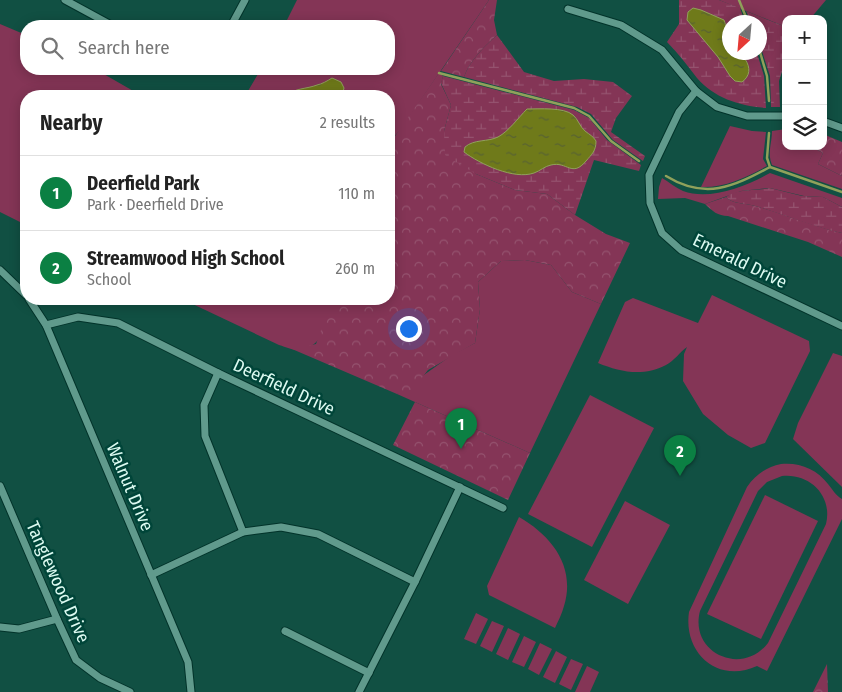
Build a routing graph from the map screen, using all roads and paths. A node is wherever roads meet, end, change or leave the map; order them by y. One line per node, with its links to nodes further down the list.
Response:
1 (65, 0): 4 (street)
2 (245, 0): 5 (street)
3 (568, 9): 6 (street)
4 (102, 20)
5 (234, 20)
6 (696, 91): 7 (street); 14 (street, Emerald Drive)
7 (782, 116)
8 (827, 122): 9 (street)
9 (842, 128)
10 (0, 270): 11 (street)
11 (20, 289)
12 (33, 305): 13 (street, Walnut Drive)
13 (46, 325): 15 (street, Deerfield Drive); 20 (street, Walnut Drive)
14 (842, 326)
15 (218, 373): 17 (street, Deerfield Drive); 19 (street)
16 (0, 486): 22 (street, Tanglewood Drive)
17 (460, 487): 18 (street, Deerfield Drive); 21 (street)
18 (503, 508)
19 (243, 532): 20 (street); 21 (street)
20 (151, 575): 27 (street, Walnut Drive)
21 (415, 582): 25 (street)
22 (57, 619): 23 (street); 26 (street, Tanglewood Drive)
23 (0, 627)
24 (285, 631): 25 (street)
25 (369, 673): 28 (street)
26 (130, 692)
27 (191, 692)
28 (358, 692)

